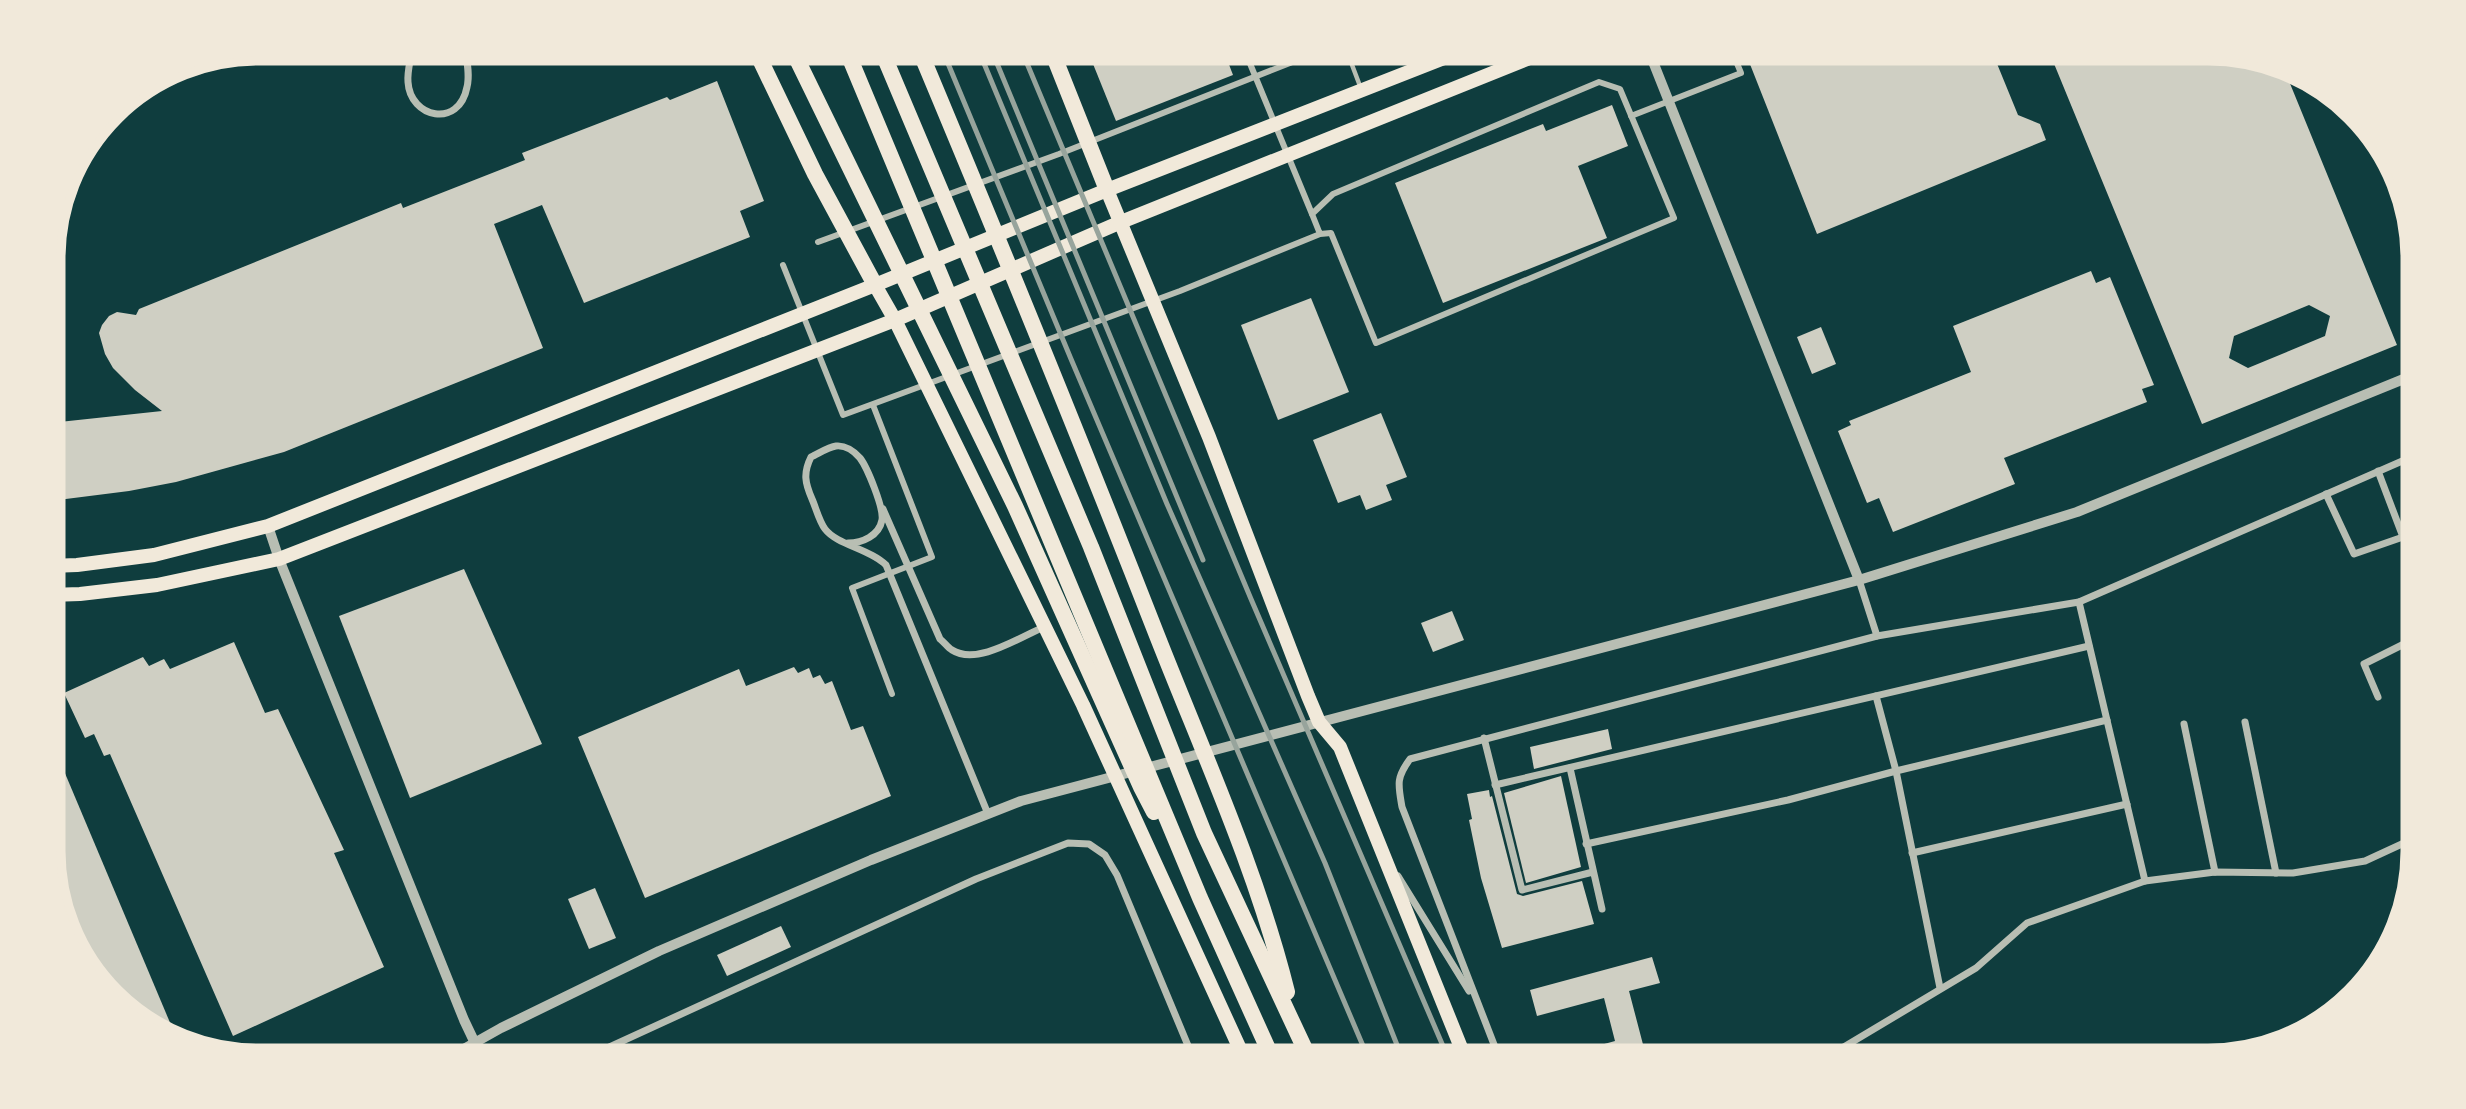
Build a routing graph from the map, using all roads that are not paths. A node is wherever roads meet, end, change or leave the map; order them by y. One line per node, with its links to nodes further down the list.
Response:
1 (1249, 61): 16 (street)
2 (1291, 61): 16 (street)
3 (1351, 61): 17 (lane)
4 (1435, 61): 17 (main road)
5 (1521, 61): 21 (main road)
6 (1653, 61): 39 (street)
7 (1736, 61): 18 (street)
8 (410, 62): 9 (street)
9 (466, 62)
10 (761, 62): 25 (highway)
11 (798, 62): 68 (highway)
12 (851, 62): 68 (highway)
13 (886, 62): 72 (highway)
14 (924, 62): 72 (highway)
15 (1056, 62): 19 (highway)
16 (1254, 75): 20 (street); 23 (street)
17 (1362, 90): 19 (main road)
18 (1631, 116): 20 (street); 22 (street)
19 (1107, 190): 21 (main road); 25 (main road)
20 (1312, 214): 22 (street)
21 (1121, 222): 26 (main road); 50 (main road)
22 (1320, 234): 28 (street)
23 (818, 242)
24 (783, 265): 28 (street)
25 (875, 285): 26 (main road); 33 (main road)
26 (895, 320): 37 (main road); 42 (main road)
27 (2405, 378): 39 (street)
28 (873, 405): 46 (street)
29 (2405, 460): 30 (street)
30 (2378, 471): 31 (street); 34 (street)
31 (2326, 494): 34 (street); 41 (street)
32 (879, 502): 36 (street); 36 (street); 42 (street)
33 (268, 526): 37 (street); 38 (main road)
34 (2403, 537): 35 (street)
35 (2405, 540)
36 (848, 543): 59 (street)
37 (279, 559): 40 (main road); 73 (street)
38 (61, 566)
39 (1859, 580): 43 (street); 50 (street)
40 (61, 595)
41 (2079, 602): 43 (street); 45 (street)
42 (1045, 626): 56 (main road)
43 (1877, 636): 53 (street)
44 (2405, 644): 48 (street)
45 (2090, 646): 47 (street); 49 (street)
46 (892, 694)
47 (1876, 696): 54 (street); 55 (street)
48 (2378, 697)
49 (2107, 720): 55 (street); 58 (street)
50 (1320, 722): 56 (street); 63 (main road)
51 (2245, 722): 66 (street)
52 (2184, 724): 65 (street)
53 (1484, 738): 57 (street); 71 (street)
54 (1570, 768): 57 (street); 61 (street)
55 (1896, 771): 61 (street); 62 (street)
56 (1115, 775): 59 (street); 83 (main road)
57 (1496, 785): 64 (street)
58 (2127, 804): 62 (street); 67 (street)
59 (988, 814): 73 (street)
60 (2405, 843): 66 (street)
61 (1586, 844): 64 (street)
62 (1912, 853): 70 (street)
63 (1383, 856): 71 (street); 76 (main road)
64 (1593, 872): 69 (street)
65 (2215, 872): 66 (street); 67 (street)
66 (2276, 873)
67 (2145, 881): 70 (street)
68 (1200, 898): 74 (highway)
69 (1602, 909)
70 (1940, 988): 78 (street)
71 (1474, 996): 77 (street)
72 (1296, 1030): 75 (highway)
73 (475, 1042): 79 (street); 80 (street)
74 (1267, 1047)
75 (1304, 1047)
76 (1461, 1047)
77 (1495, 1047)
78 (1843, 1047)
79 (465, 1048)
80 (478, 1048)
81 (607, 1048): 82 (street)
82 (1188, 1048)
83 (1239, 1048)

